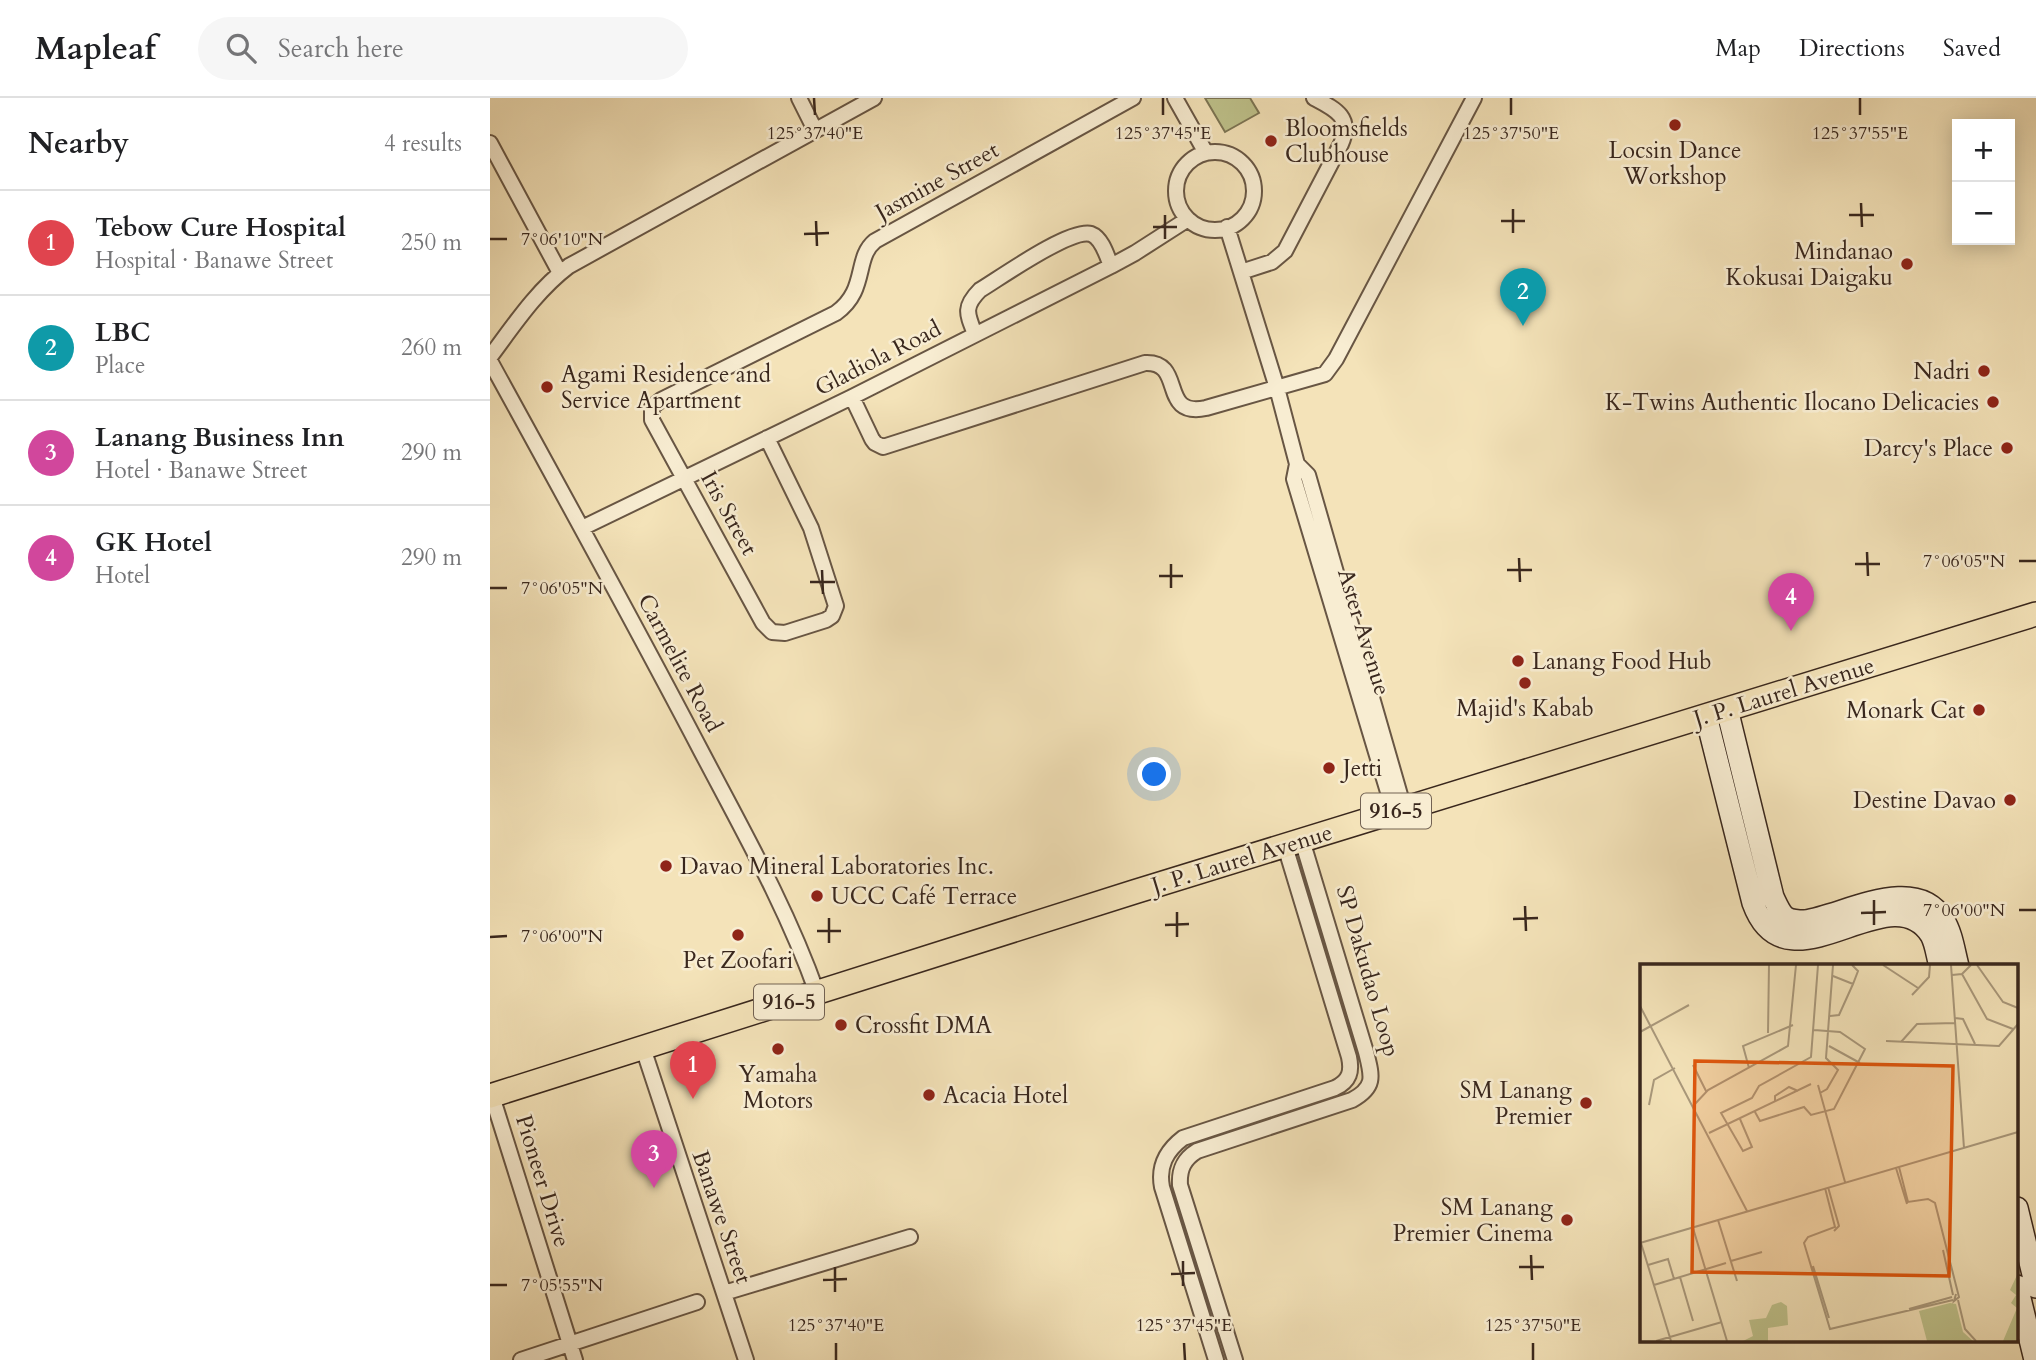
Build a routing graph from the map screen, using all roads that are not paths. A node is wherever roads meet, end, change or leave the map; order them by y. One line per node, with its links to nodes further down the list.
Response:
1 (799, 98): 7 (street)
2 (874, 98): 7 (street)
3 (1133, 98): 19 (street, Jasmine Street)
4 (1175, 98): 9 (street)
5 (1314, 98): 13 (street)
6 (1474, 98): 17 (street)
7 (815, 130): 14 (street)
8 (490, 143): 14 (street)
9 (1206, 153): 10 (street); 11 (street)
10 (1188, 219): 11 (street); 12 (street, Gladiola Road)
11 (1227, 227): 13 (street, Aster Avenue)
12 (1111, 265): 15 (street, Gladiola Road); 15 (street)
13 (1241, 272): 17 (street, Aster Avenue)
14 (560, 273): 16 (street)
15 (975, 334): 18 (street, Gladiola Road)
16 (490, 359): 22 (street, Carmelite Road)
17 (1277, 388): 18 (street); 25 (street, Aster Avenue)
18 (852, 397): 20 (street, Gladiola Road)
19 (651, 412): 21 (street, Iris Street)
20 (767, 438): 21 (street, Gladiola Road); 21 (street, Iris Street)
21 (684, 478): 22 (street, Gladiola Road)
22 (582, 528): 32 (street, Carmelite Road)
23 (2036, 614): 24 (main road, J. P. Laurel Avenue / 916-5)
24 (1716, 712): 25 (main road, J. P. Laurel Avenue / 916-5); 27 (street)
25 (1399, 810): 26 (main road, J. P. Laurel Avenue / 916-5)
26 (1294, 843): 30 (street, SP Dakudao Loop); 31 (street, SP Dakudao Loop); 32 (main road, J. P. Laurel Avenue / 916-5)
27 (1780, 926): 28 (street); 29 (street)
28 (1939, 964)
29 (1957, 964)
30 (1342, 970): 31 (street); 39 (street, SP Dakudao Loop)
31 (1324, 975): 42 (street, SP Dakudao Loop)
32 (817, 993): 33 (main road, J. P. Laurel Avenue / 916-5)
33 (643, 1048): 34 (main road, J. P. Laurel Avenue / 916-5); 41 (street, Banawe Street)
34 (491, 1096): 44 (street, Pioneer Drive)
35 (2018, 1217): 37 (street)
36 (910, 1237): 41 (street)
37 (2023, 1262): 38 (street)
38 (2036, 1287)
39 (1213, 1289): 42 (street); 49 (street, SP Dakudao Loop)
40 (2018, 1290): 50 (street)
41 (724, 1293): 47 (street, Banawe Street)
42 (1195, 1294): 48 (street, SP Dakudao Loop)
43 (697, 1303): 44 (street)
44 (570, 1344): 45 (street); 46 (street, Pioneer Drive)
45 (521, 1360)
46 (575, 1360)
47 (746, 1360)
48 (1216, 1360)
49 (1235, 1360)
50 (2035, 1360)

